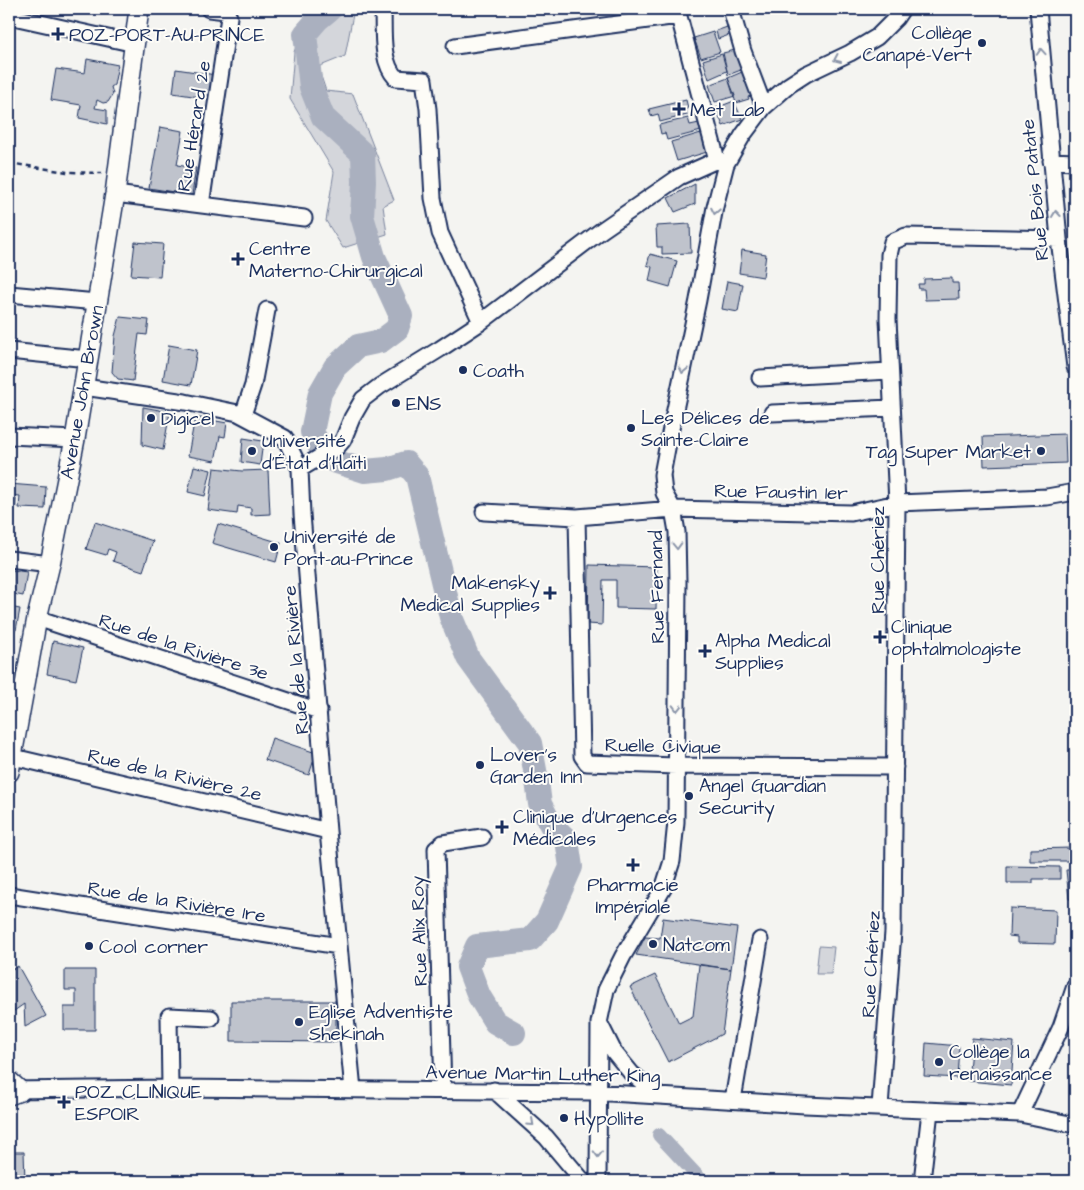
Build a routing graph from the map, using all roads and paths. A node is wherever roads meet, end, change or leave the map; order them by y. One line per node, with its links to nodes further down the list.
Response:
1 (139, 9): 9 (main road, Avenue John Brown)
2 (209, 9): 18 (street, Rue Hérard 2e)
3 (383, 9): 24 (street)
4 (731, 9): 11 (street)
5 (902, 9): 11 (street, Rue Fernand, one-way to 11)
6 (1038, 9): 12 (street, Rue Bois Patate, one-way to 6)
7 (677, 12): 10 (street); 13 (street)
8 (9, 16): 9 (street)
9 (135, 44): 16 (main road, Avenue John Brown)
10 (455, 46)
11 (764, 107): 13 (street, Rue Fernand)
12 (1051, 161): 14 (street); 20 (street, Rue Bois Patate, one-way to 12)
13 (721, 162): 24 (street); 39 (street, Rue Fernand, one-way to 39)
14 (1075, 162)
15 (9, 163): 16 (path)
16 (117, 174): 17 (main road, Avenue John Brown)
17 (114, 194): 18 (street); 22 (main road, Avenue John Brown)
18 (201, 204): 19 (street)
19 (304, 218)
20 (1059, 239): 27 (street, Rue Bois Patate); 28 (street, Rue Chériez)
21 (9, 294): 22 (street)
22 (97, 302): 26 (main road, Avenue John Brown)
23 (267, 310): 33 (street)
24 (481, 322): 36 (street)
25 (9, 351): 26 (street)
26 (88, 359): 30 (main road, Avenue John Brown)
27 (1075, 367)
28 (890, 371): 29 (street); 31 (street, Rue Chériez)
29 (760, 378)
30 (84, 387): 33 (street, Rue de la Rivière); 35 (main road, Avenue John Brown)
31 (892, 408): 32 (street); 38 (street, Rue Chériez)
32 (772, 413)
33 (242, 415): 36 (street, Rue de la Rivière)
34 (9, 436): 35 (street)
35 (75, 440): 43 (main road, Avenue John Brown)
36 (300, 469): 46 (street, Rue de la Rivière)
37 (1075, 492): 38 (street, Rue Faustin 1er)
38 (898, 503): 39 (street, Rue Faustin 1er); 49 (street, Rue Chériez)
39 (673, 510): 41 (street, Rue Faustin 1er); 48 (street, Rue Fernand, one-way to 48)
40 (484, 512): 41 (street, Rue Faustin 1er)
41 (577, 517): 48 (street, Ruelle Civique)
42 (9, 558): 43 (street)
43 (50, 564): 44 (main road, Avenue John Brown)
44 (37, 618): 45 (main road, Avenue John Brown); 46 (street, Rue de la Rivière 3e)
45 (16, 689): 47 (main road, Avenue John Brown)
46 (319, 711): 50 (street, Rue de la Rivière)
47 (10, 761): 50 (street, Rue de la Rivière 2e)
48 (676, 766): 49 (street, Ruelle Civique); 57 (street, Rue Fernand)
49 (895, 768): 66 (street, Rue Chériez)
50 (328, 831): 54 (street, Rue de la Rivière)
51 (482, 837): 61 (street, Rue Alix Roy)
52 (9, 895): 54 (street, Rue de la Rivière 1re)
53 (760, 940): 65 (street)
54 (339, 946): 60 (street, Rue de la Rivière)
55 (1075, 986): 68 (street)
56 (211, 1018): 58 (street)
57 (600, 1023): 63 (street, Rue Fernand); 64 (street)
58 (170, 1088): 59 (street, Avenue Martin Luther King); 60 (street, Avenue Martin Luther King)
59 (12, 1089)
60 (353, 1090): 61 (street, Avenue Martin Luther King)
61 (443, 1090): 62 (street, Avenue Martin Luther King)
62 (494, 1090): 63 (street, Avenue Martin Luther King); 70 (street, one-way to 70)
63 (598, 1092): 64 (street, Avenue Martin Luther King); 71 (street, Rue Fernand, one-way to 71)
64 (658, 1095): 65 (street, Avenue Martin Luther King)
65 (733, 1100): 66 (street, Avenue Martin Luther King)
66 (880, 1107): 67 (street, Avenue Martin Luther King)
67 (930, 1111): 68 (street, Avenue Martin Luther King); 72 (street)
68 (1020, 1114): 69 (street, Avenue Martin Luther King)
69 (1075, 1125)
70 (583, 1181)
71 (598, 1181)
72 (922, 1181)

